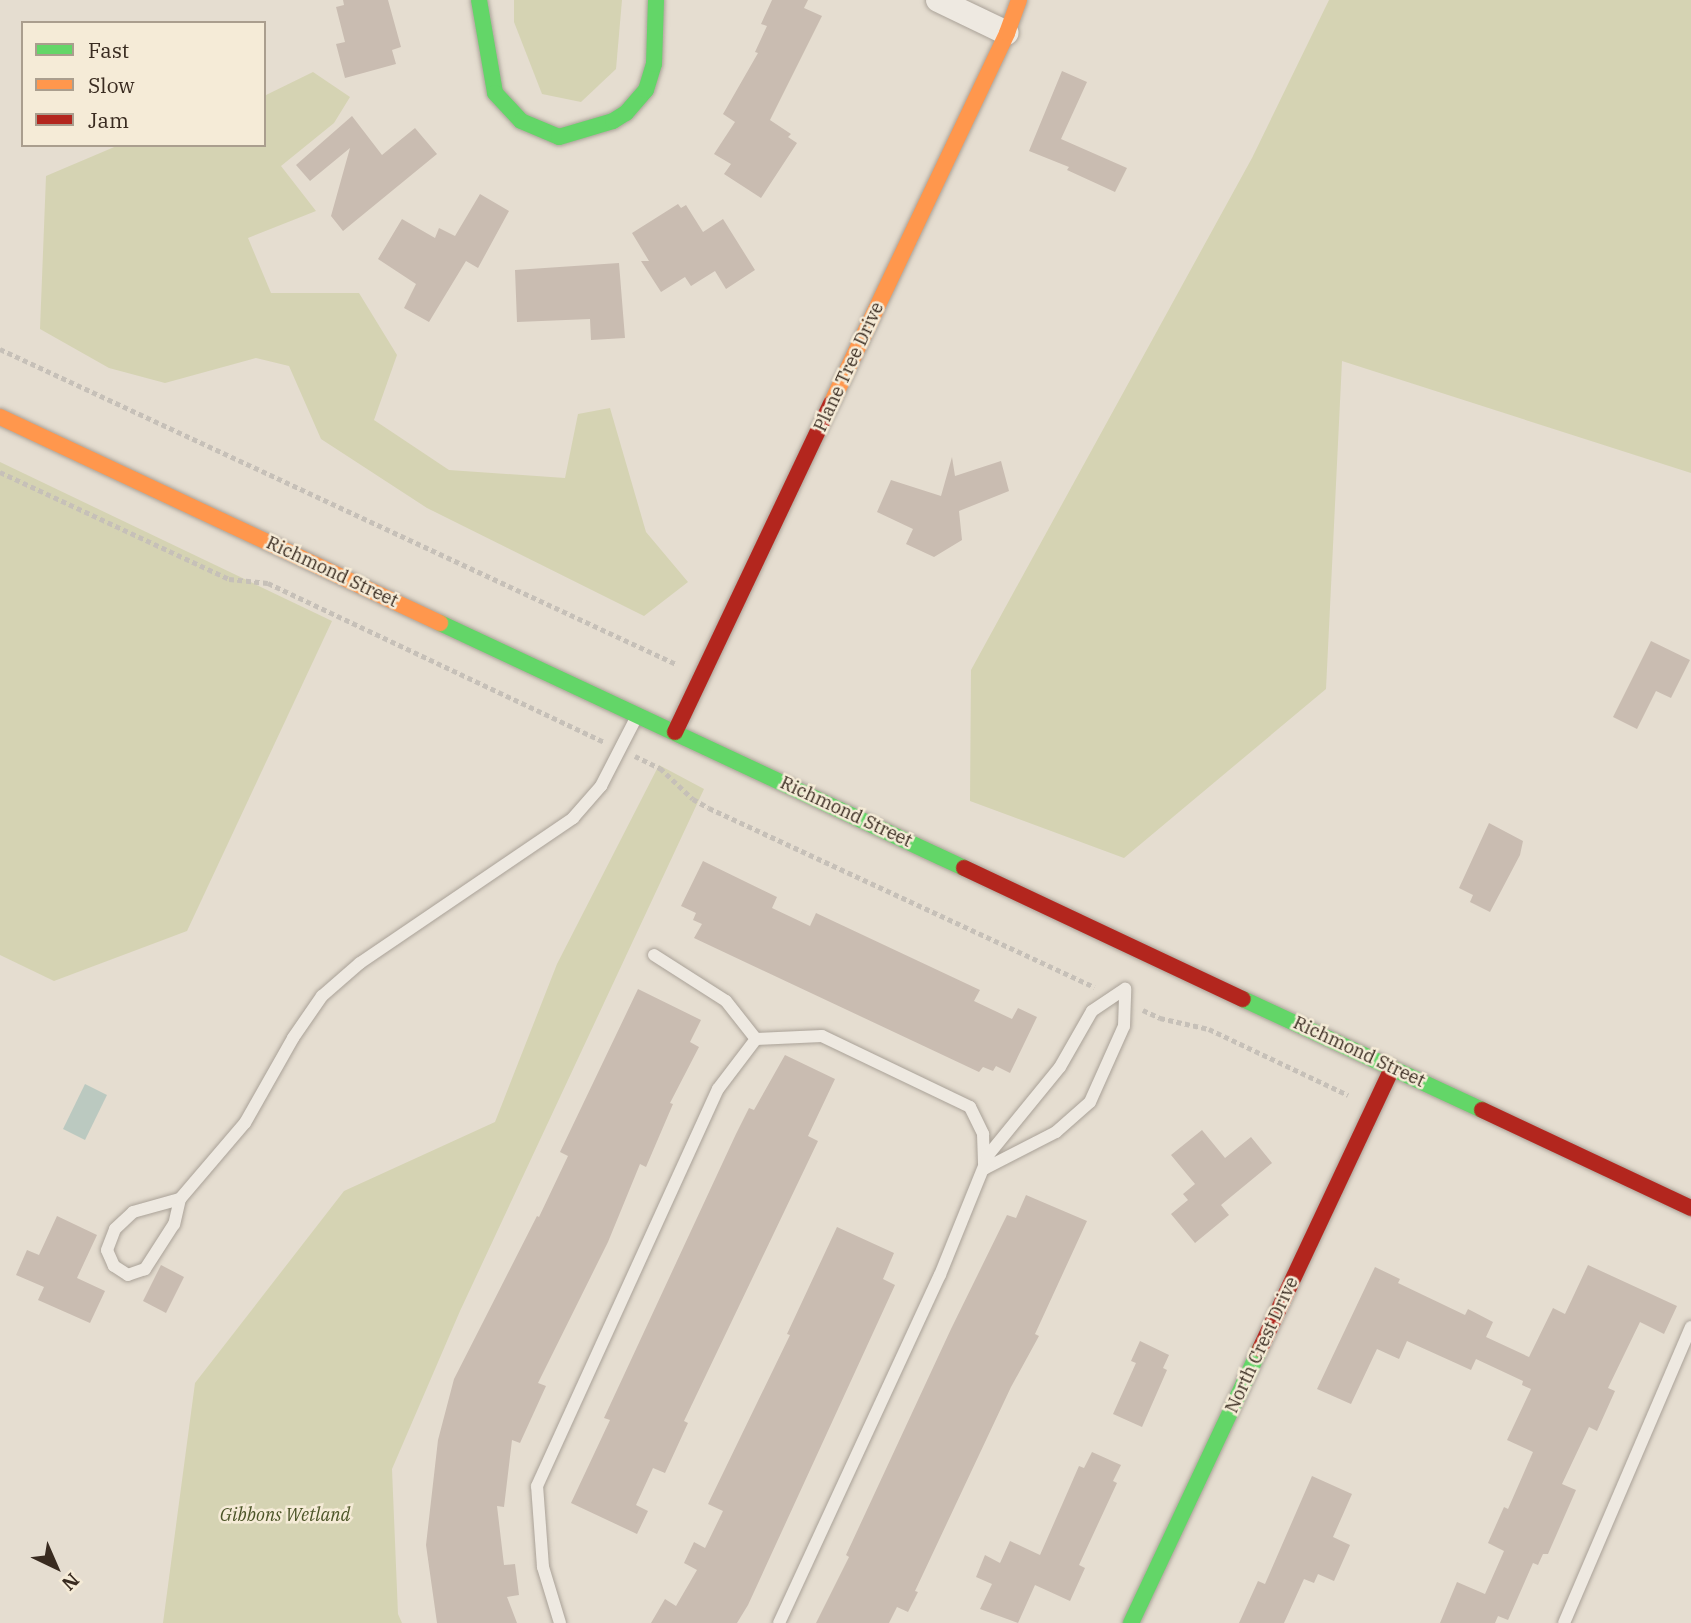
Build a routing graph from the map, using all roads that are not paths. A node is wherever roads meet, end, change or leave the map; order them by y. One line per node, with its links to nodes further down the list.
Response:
1 (479, 0): 2 (main road)
2 (656, 0)
3 (938, 0): 5 (street)
4 (1019, 0): 5 (main road, Plane Tree Drive)
5 (1007, 33): 8 (main road, Plane Tree Drive)
6 (0, 417): 7 (main road, Richmond Street)
7 (637, 715): 8 (main road, Richmond Street); 13 (lane)
8 (675, 733): 11 (main road, Richmond Street)
9 (654, 955): 10 (lane)
10 (756, 1039): 12 (lane); 16 (lane)
11 (1392, 1068): 14 (main road, Richmond Street); 18 (main road, North Crest Drive)
12 (984, 1169): 12 (lane); 17 (lane)
13 (180, 1199): 13 (lane)
14 (1691, 1208)
15 (1691, 1327): 19 (lane)
16 (560, 1623)
17 (779, 1623)
18 (1131, 1623)
19 (1564, 1623)

